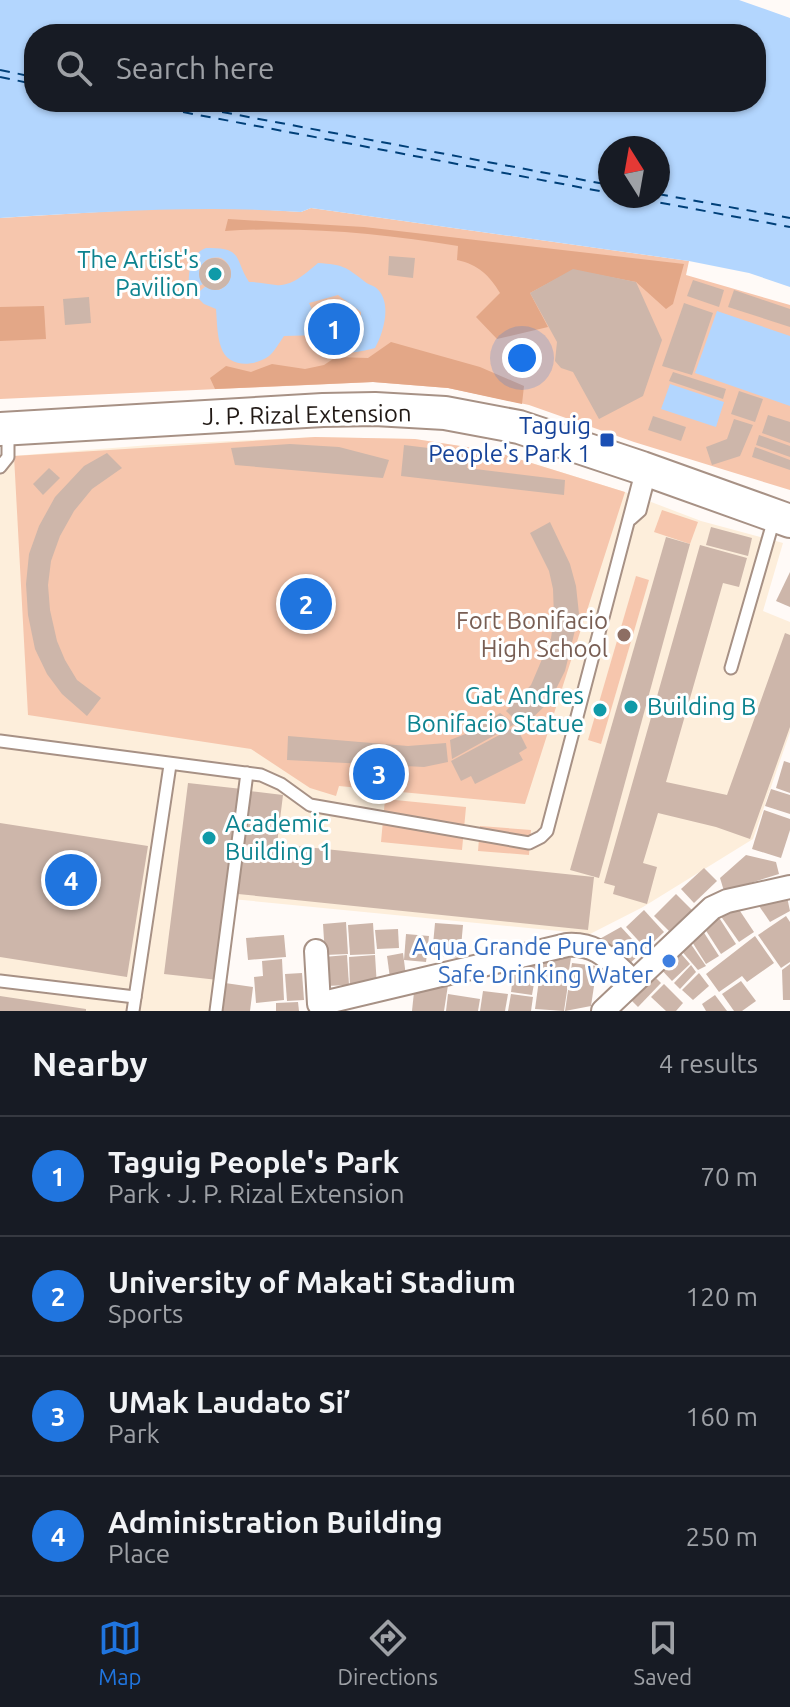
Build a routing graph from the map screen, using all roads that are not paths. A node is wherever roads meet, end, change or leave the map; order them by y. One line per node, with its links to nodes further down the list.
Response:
1 (4, 428): 2 (lane); 3 (main road, J. P. Rizal Extension)
2 (0, 467)
3 (647, 469): 4 (main road, J. P. Rizal Extension); 8 (lane)
4 (782, 518): 5 (lane)
5 (731, 668)
6 (0, 741): 7 (lane)
7 (170, 765): 8 (lane); 13 (lane)
8 (247, 773): 15 (lane)
9 (790, 887): 12 (street)
10 (316, 951): 12 (street)
11 (0, 981): 13 (lane)
12 (633, 981): 16 (street)
13 (135, 997): 14 (lane)
14 (133, 1011)
15 (216, 1011)
16 (603, 1011)

